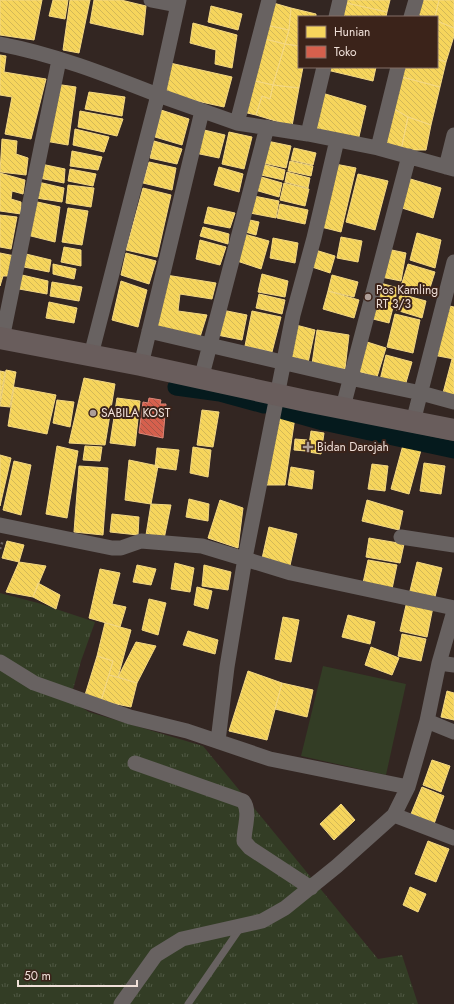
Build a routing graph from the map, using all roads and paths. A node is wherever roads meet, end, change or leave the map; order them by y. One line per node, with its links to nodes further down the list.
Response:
1 (151, 0): 5 (street)
2 (269, 0): 14 (street)
3 (340, 0): 6 (street)
4 (416, 0): 7 (street)
5 (178, 3): 12 (street)
6 (336, 16)
7 (411, 16)
8 (0, 44): 9 (street)
9 (59, 60): 12 (street); 24 (street)
10 (324, 68): 16 (street)
11 (398, 68): 19 (street)
12 (158, 95): 13 (street); 26 (street)
13 (202, 111): 14 (street); 23 (street)
14 (237, 123): 15 (street)
15 (267, 127): 16 (street); 25 (street)
16 (308, 134): 18 (street)
17 (454, 135): 21 (street)
18 (337, 140): 19 (street); 27 (street)
19 (378, 148): 20 (street)
20 (409, 156): 21 (street); 29 (street)
21 (450, 168)
22 (454, 262): 31 (street)
23 (149, 331): 25 (street); 28 (street)
24 (1, 338): 26 (highway)
25 (209, 345): 27 (street); 30 (street)
26 (91, 355): 28 (highway)
27 (283, 362): 29 (street); 32 (street)
28 (141, 365): 30 (highway)
29 (350, 378): 31 (street); 34 (street)
30 (201, 379): 32 (highway)
31 (421, 393): 33 (street); 35 (street)
32 (278, 394): 34 (highway); 40 (street)
33 (454, 402)
34 (343, 407): 35 (highway)
35 (412, 422): 36 (highway)
36 (454, 430)
37 (0, 525): 40 (street)
38 (401, 537): 39 (street)
39 (454, 545)
40 (245, 558): 41 (street); 47 (street)
41 (454, 610): 43 (street)
42 (0, 662): 47 (street)
43 (439, 663): 44 (street); 45 (street)
44 (454, 666)
45 (427, 721): 46 (street); 49 (street)
46 (454, 732)
47 (218, 741): 49 (street)
48 (134, 763): 52 (street)
49 (408, 787): 50 (street)
50 (394, 815): 51 (street); 52 (street)
51 (454, 838)
52 (311, 888): 53 (street)
53 (242, 927): 54 (street); 55 (lane)
54 (121, 1004)
55 (188, 1004)

